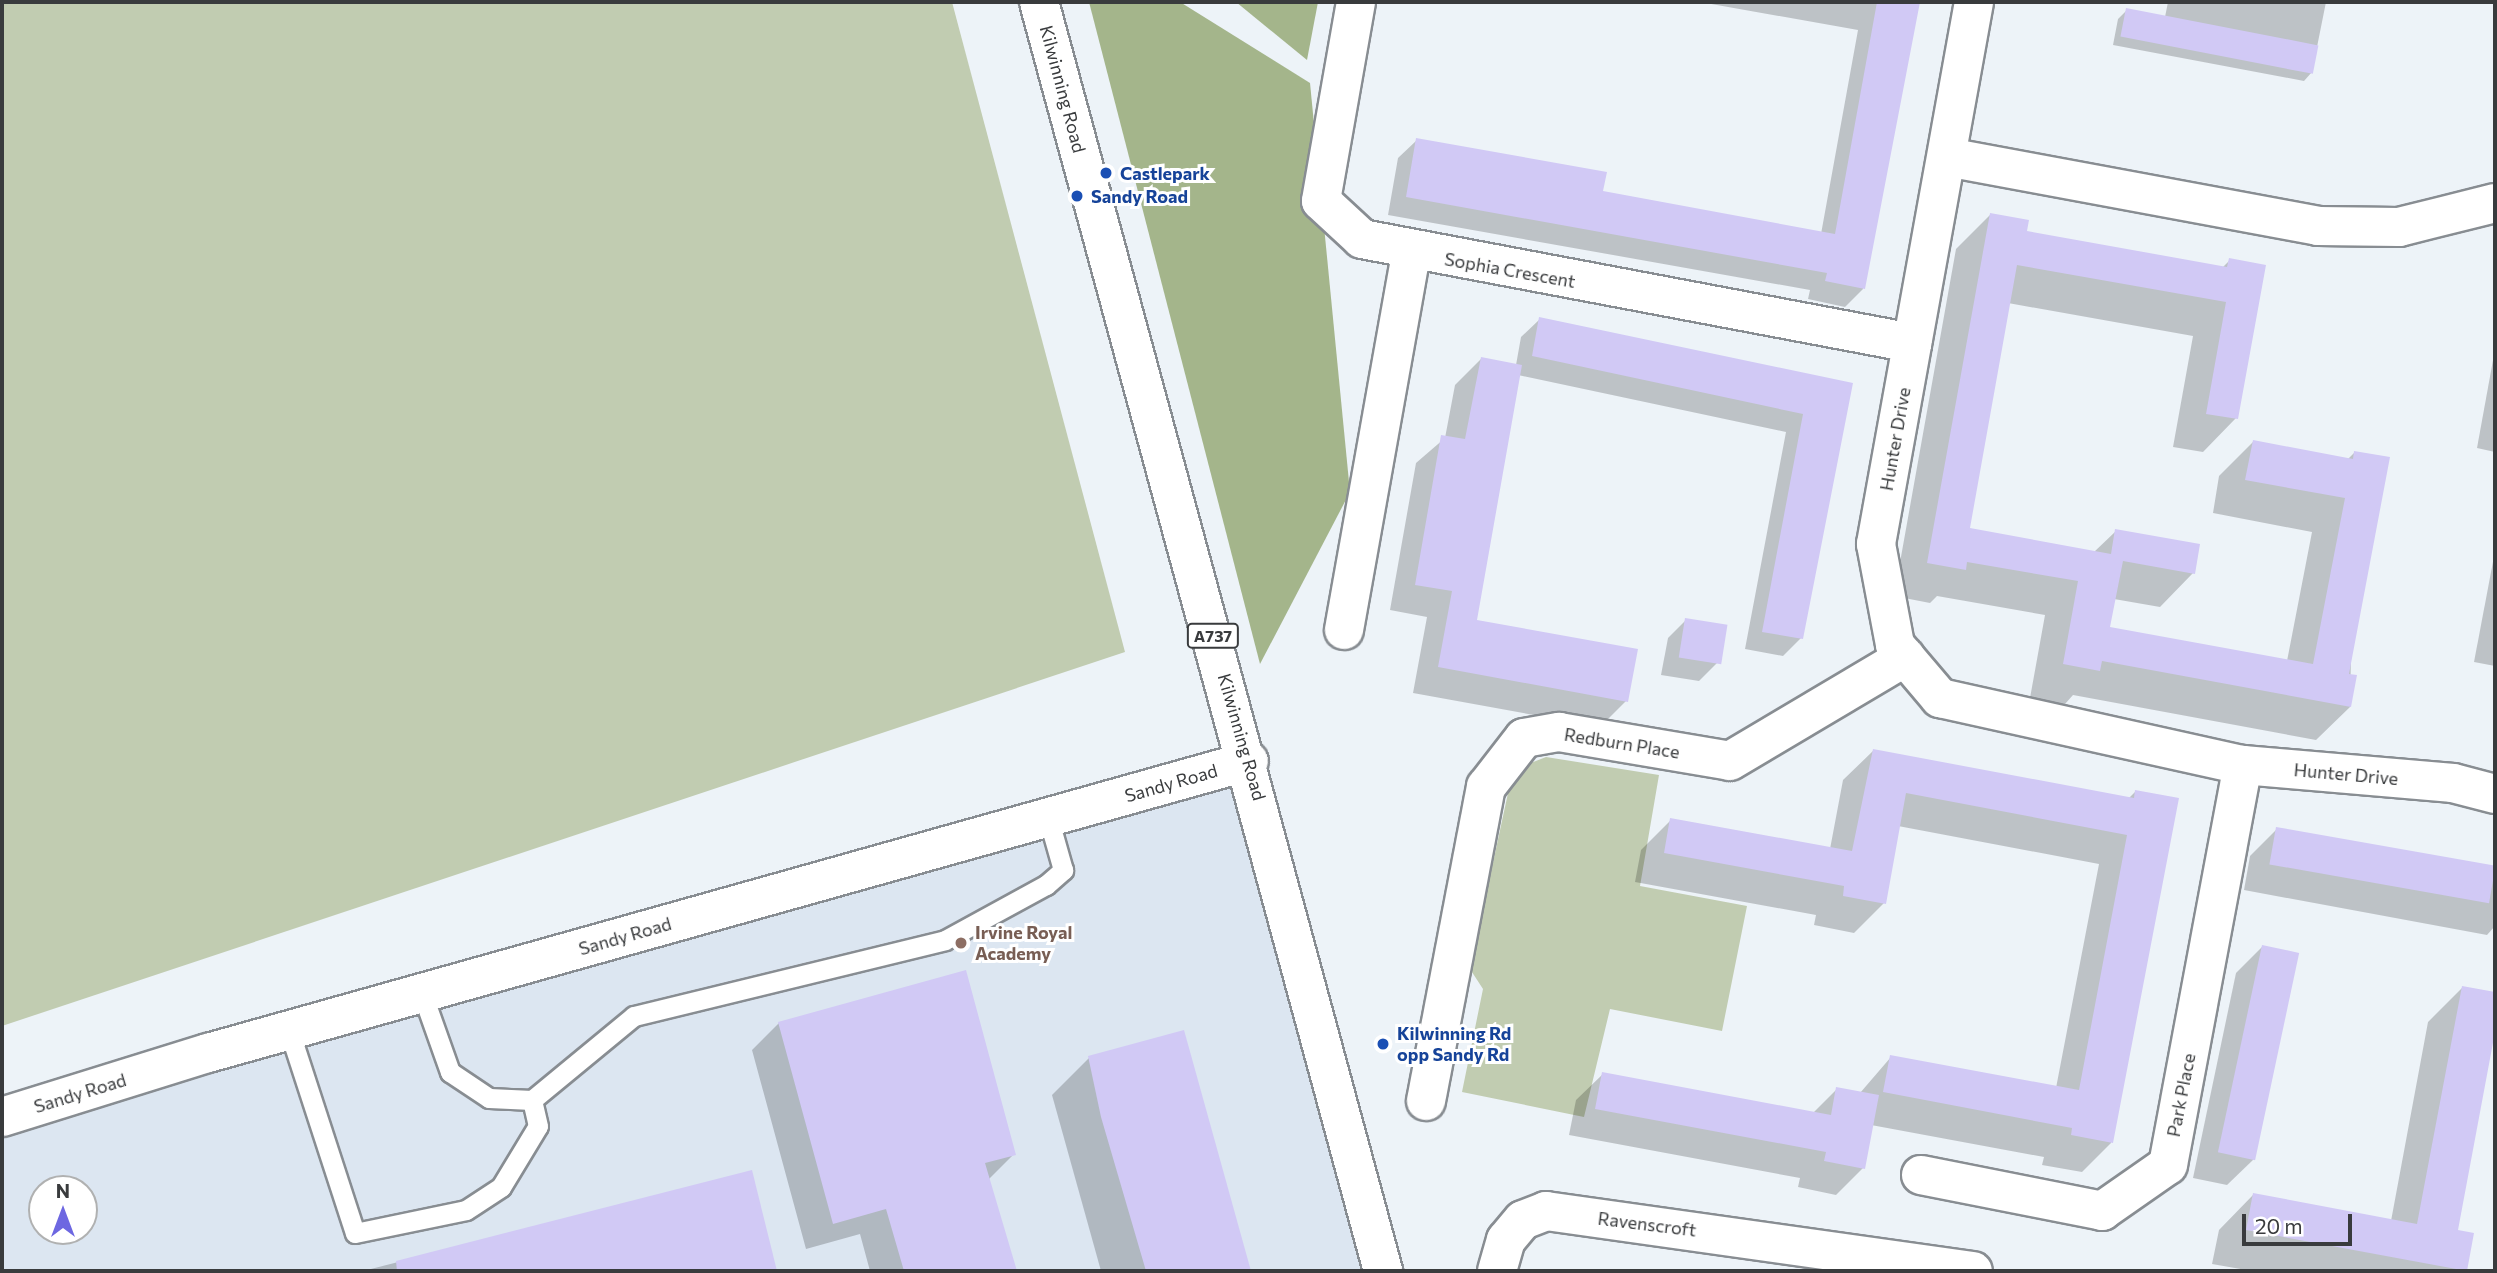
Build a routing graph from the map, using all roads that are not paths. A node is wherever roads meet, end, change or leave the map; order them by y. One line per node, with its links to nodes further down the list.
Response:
1 (1039, 2): 10 (street, Kilwinning Road / A737)
2 (1356, 2): 6 (street, Sophia Crescent)
3 (1974, 2): 4 (street)
4 (1947, 157): 5 (street); 7 (street, Hunter Drive)
5 (2495, 203)
6 (1411, 252): 7 (street, Sophia Crescent); 8 (street)
7 (1912, 343): 9 (street, Hunter Drive)
8 (1344, 630)
9 (1905, 657): 11 (street, Hunter Drive); 17 (street, Redburn Place)
10 (1249, 761): 13 (street, Sandy Road); 21 (street, Kilwinning Road / A737)
11 (2243, 765): 12 (street, Hunter Drive); 19 (street, Park Place)
12 (2495, 794)
13 (1048, 817): 14 (street, Sandy Road); 16 (lane)
14 (422, 993): 15 (street, Sandy Road); 16 (lane)
15 (289, 1030): 16 (lane); 18 (street, Sandy Road)
16 (532, 1100)
17 (1426, 1101)
18 (2, 1117)
19 (1922, 1175)
20 (1833, 1259): 22 (street, Ravenscroft); 23 (street, Ravenscroft)
21 (1382, 1271)
22 (1496, 1271)
23 (1973, 1271)

